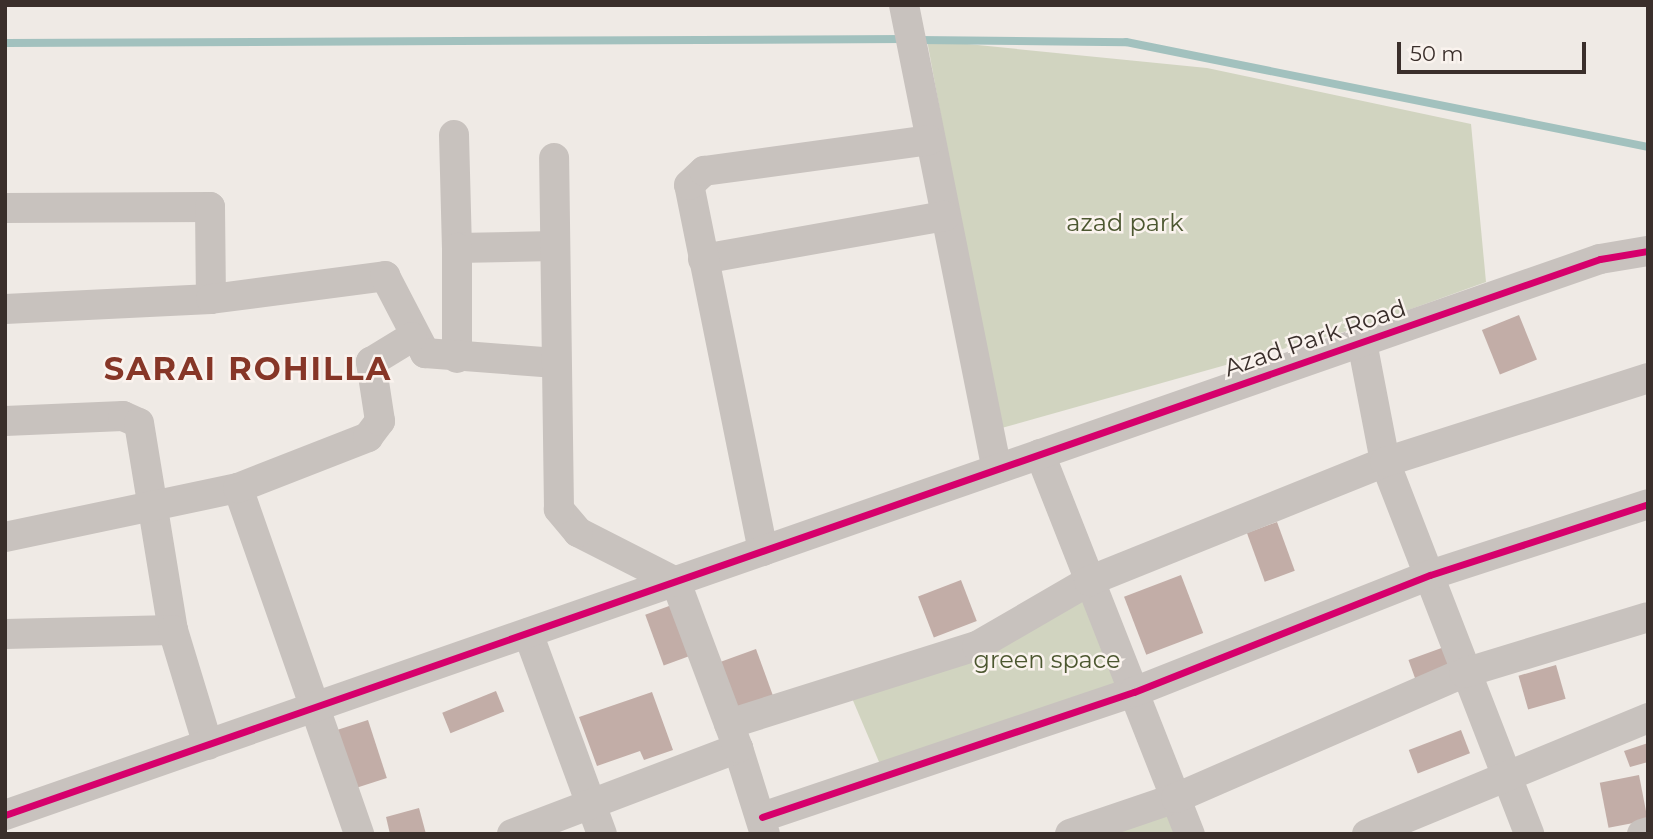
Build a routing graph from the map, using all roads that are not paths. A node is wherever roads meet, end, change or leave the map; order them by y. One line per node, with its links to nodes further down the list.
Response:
1 (904, 5): 3 (street)
2 (454, 135): 8 (street)
3 (929, 140): 6 (street); 10 (street)
4 (554, 158): 7 (street)
5 (5, 208): 11 (street)
6 (945, 216): 10 (street); 21 (street)
7 (555, 246): 8 (street); 16 (street)
8 (457, 248): 15 (street)
9 (1648, 251): 14 (street, Azad Park Road)
10 (703, 259): 26 (street)
11 (211, 299): 12 (street); 13 (street)
12 (5, 309)
13 (412, 337): 15 (street); 22 (street)
14 (1362, 342): 19 (street, Azad Park Road); 20 (street)
15 (457, 358): 16 (street)
16 (556, 363): 29 (street)
17 (1648, 378): 20 (street)
18 (5, 421): 24 (street)
19 (1040, 454): 21 (street, Azad Park Road); 28 (street)
20 (1385, 462): 27 (street); 28 (street)
21 (998, 469): 26 (street, Azad Park Road)
22 (238, 488): 24 (street); 37 (street)
23 (1648, 504): 27 (street)
24 (153, 511): 25 (street); 32 (street)
25 (5, 537)
26 (763, 551): 29 (street, Azad Park Road)
27 (1430, 575): 35 (street); 36 (street)
28 (1089, 581): 36 (street); 39 (street)
29 (676, 582): 33 (street, Azad Park Road); 39 (street)
30 (1648, 617): 35 (street)
31 (5, 626): 34 (street)
32 (173, 630): 34 (street); 40 (street)
33 (527, 633): 37 (street, Azad Park Road); 43 (street)
34 (5, 634)
35 (1464, 673): 41 (street); 42 (street)
36 (1134, 692): 42 (street); 45 (street)
37 (312, 708): 40 (street, Azad Park Road); 47 (street)
38 (1648, 718): 41 (street)
39 (734, 736): 43 (street); 45 (street)
40 (208, 745): 44 (street, Azad Park Road)
41 (1504, 777): 52 (street); 53 (street)
42 (1176, 798): 50 (street); 51 (street)
43 (591, 802): 48 (street); 49 (street)
44 (5, 815)
45 (764, 825)
46 (1648, 832): 54 (street)
47 (359, 834)
48 (512, 834)
49 (602, 834)
50 (1070, 834)
51 (1190, 834)
52 (1367, 834)
53 (1529, 834)
54 (1642, 834)

